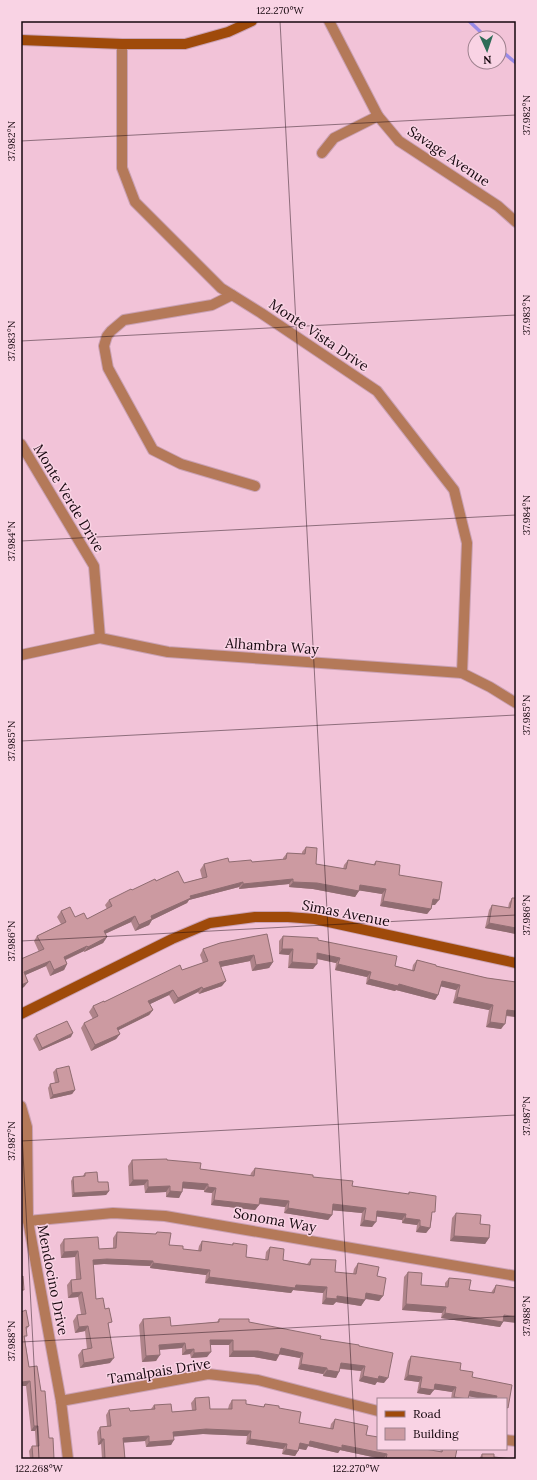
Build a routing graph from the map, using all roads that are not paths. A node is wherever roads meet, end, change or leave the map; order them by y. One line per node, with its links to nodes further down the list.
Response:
1 (252, 21): 4 (street)
2 (329, 21): 5 (street, Savage Avenue)
3 (21, 40): 4 (street)
4 (122, 44): 8 (street, Monte Vista Drive)
5 (378, 116): 6 (street); 7 (street, Savage Avenue)
6 (322, 153)
7 (516, 222)
8 (232, 295): 10 (street); 13 (street, Monte Vista Drive)
9 (21, 444): 11 (street, Monte Verde Drive)
10 (255, 486)
11 (100, 638): 12 (street, Alhambra Way); 13 (street, Alhambra Way)
12 (21, 655)
13 (462, 673): 14 (street, Alhambra Way)
14 (516, 703)
15 (516, 963): 16 (street, Simas Avenue)
16 (21, 1014)
17 (21, 1106): 18 (street, Mendocino Drive)
18 (28, 1221): 19 (street, Sonoma Way); 20 (street, Mendocino Drive)
19 (516, 1276)
20 (62, 1401): 21 (street, Tamalpais Drive); 22 (street, Mendocino Drive)
21 (377, 1411)
22 (68, 1459)

